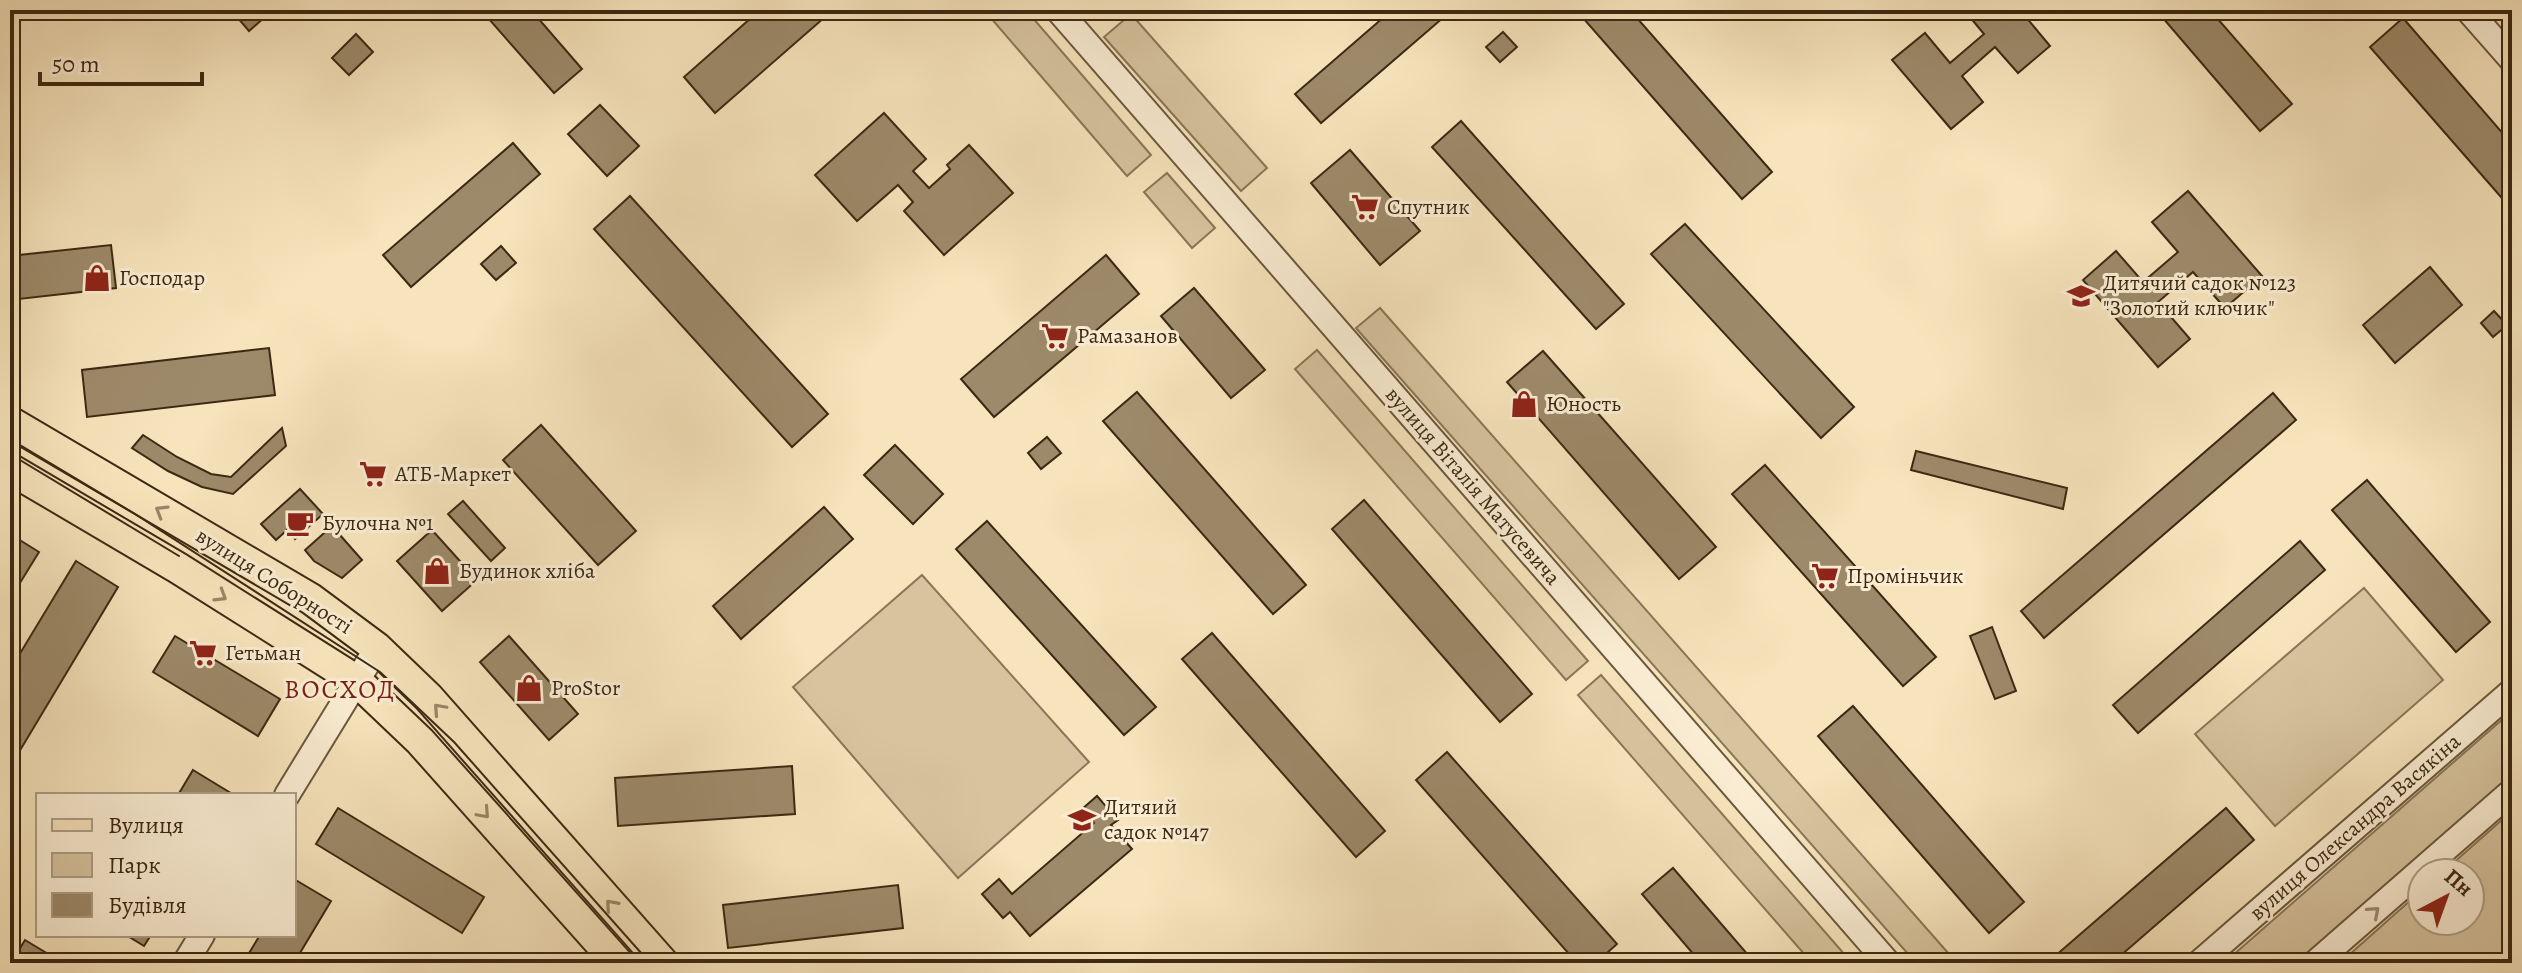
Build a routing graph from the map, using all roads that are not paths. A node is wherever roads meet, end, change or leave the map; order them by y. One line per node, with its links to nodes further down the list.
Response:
1 (1058, 10): 15 (street, вулиця Віталія Матусевича)
2 (2468, 10): 3 (street)
3 (2512, 60)
4 (10, 422): 6 (main road, вулиця Соборності, one-way to 4)
5 (10, 469): 7 (main road, вулиця Соборності, one-way to 7)
6 (377, 648): 7 (street); 14 (main road, вулиця Соборності, one-way to 6)
7 (357, 681): 10 (street); 13 (main road, вулиця Соборності, one-way to 13)
8 (2512, 691): 16 (street, вулиця Олександра Васякіна)
9 (2512, 791): 17 (street, one-way to 9)
10 (288, 793)
11 (201, 937): 12 (street)
12 (185, 963)
13 (618, 963)
14 (663, 963)
15 (1888, 963)
16 (2199, 963)
17 (2315, 963)

